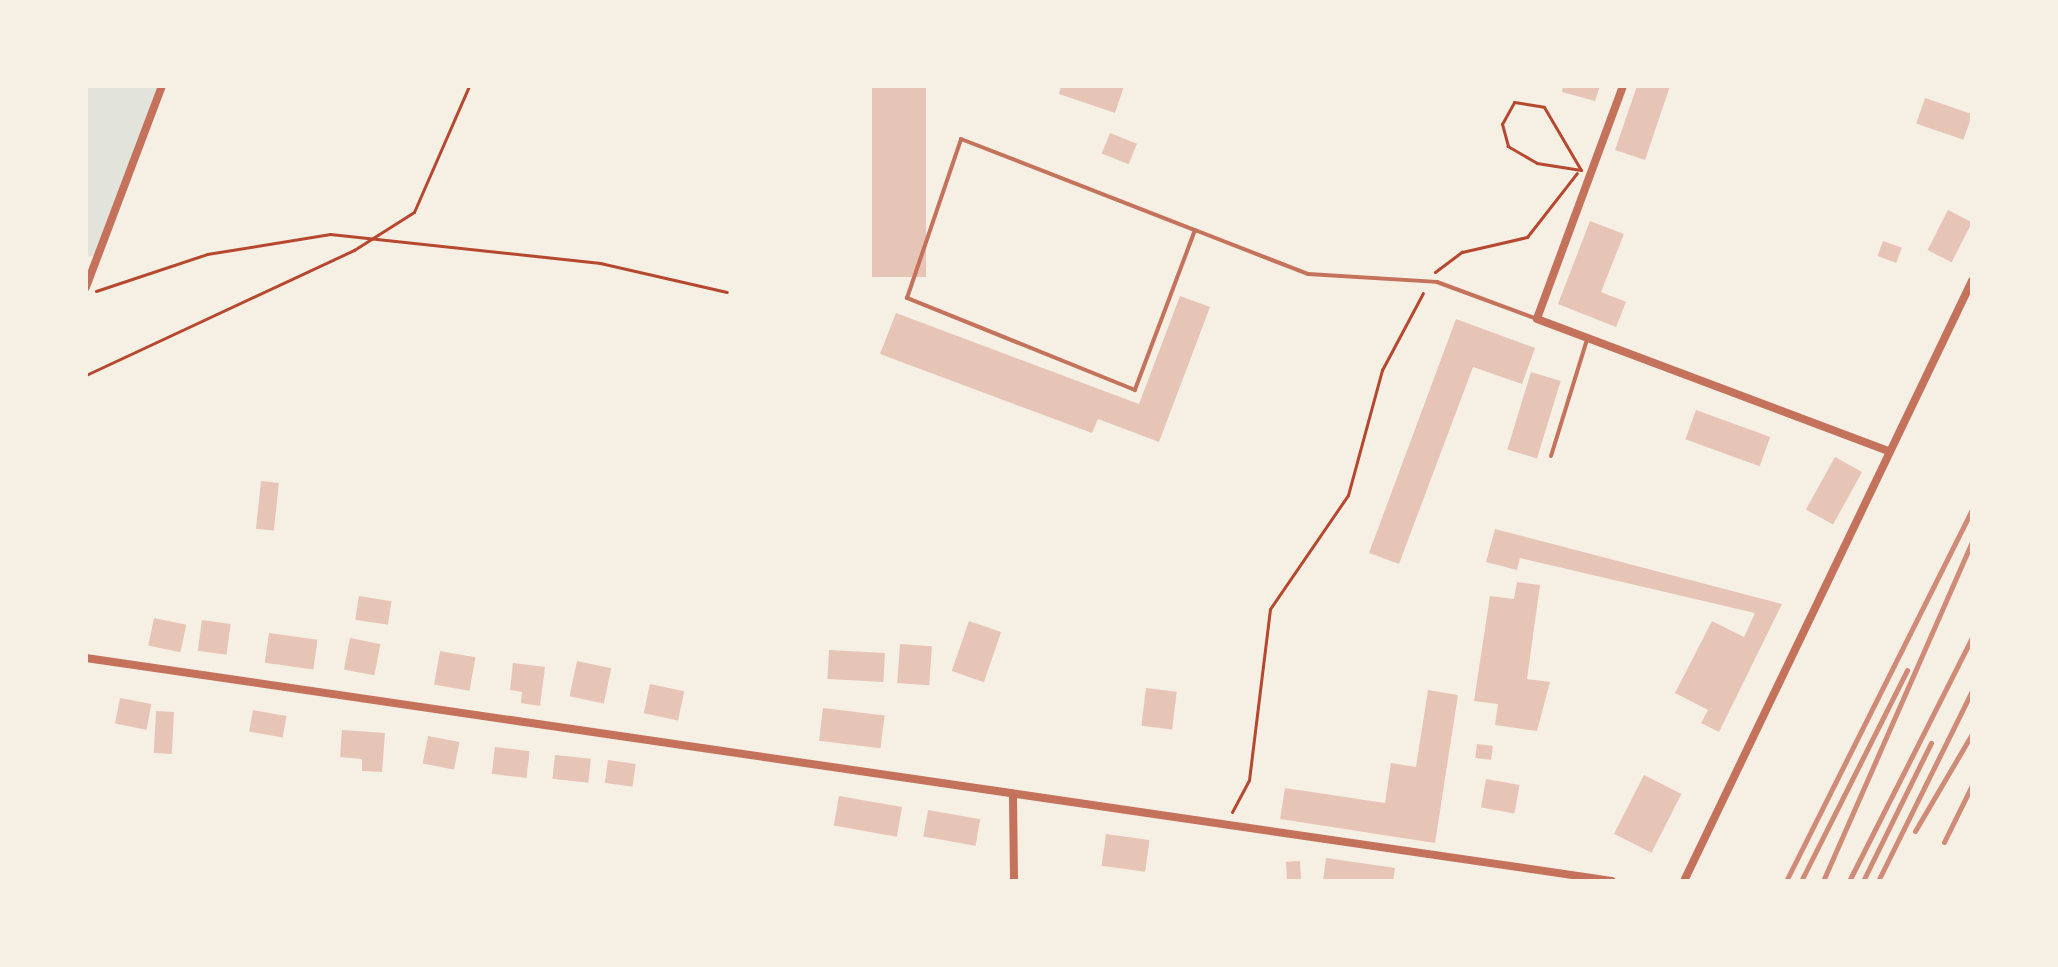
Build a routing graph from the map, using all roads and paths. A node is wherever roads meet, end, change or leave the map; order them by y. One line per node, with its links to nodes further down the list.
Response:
1 (162, 86): 10 (street)
2 (469, 86): 7 (path)
3 (1623, 86): 4 (street)
4 (1597, 158): 5 (path); 13 (street)
5 (1581, 170): 5 (path); 8 (path)
6 (1195, 230): 6 (lane); 8 (lane)
7 (383, 235): 11 (path); 12 (path); 15 (path)
8 (1430, 281): 13 (lane); 20 (path)
9 (1972, 281): 16 (street)
10 (86, 287)
11 (727, 292)
12 (86, 294)
13 (1537, 319): 14 (street)
14 (1588, 338): 16 (street); 17 (lane)
15 (86, 375)
16 (1889, 451): 23 (street)
17 (1551, 456)
18 (86, 658): 19 (street)
19 (1013, 796): 20 (street); 21 (street)
20 (1225, 826): 22 (street)
21 (1014, 881)
22 (1612, 881)
23 (1684, 881)

